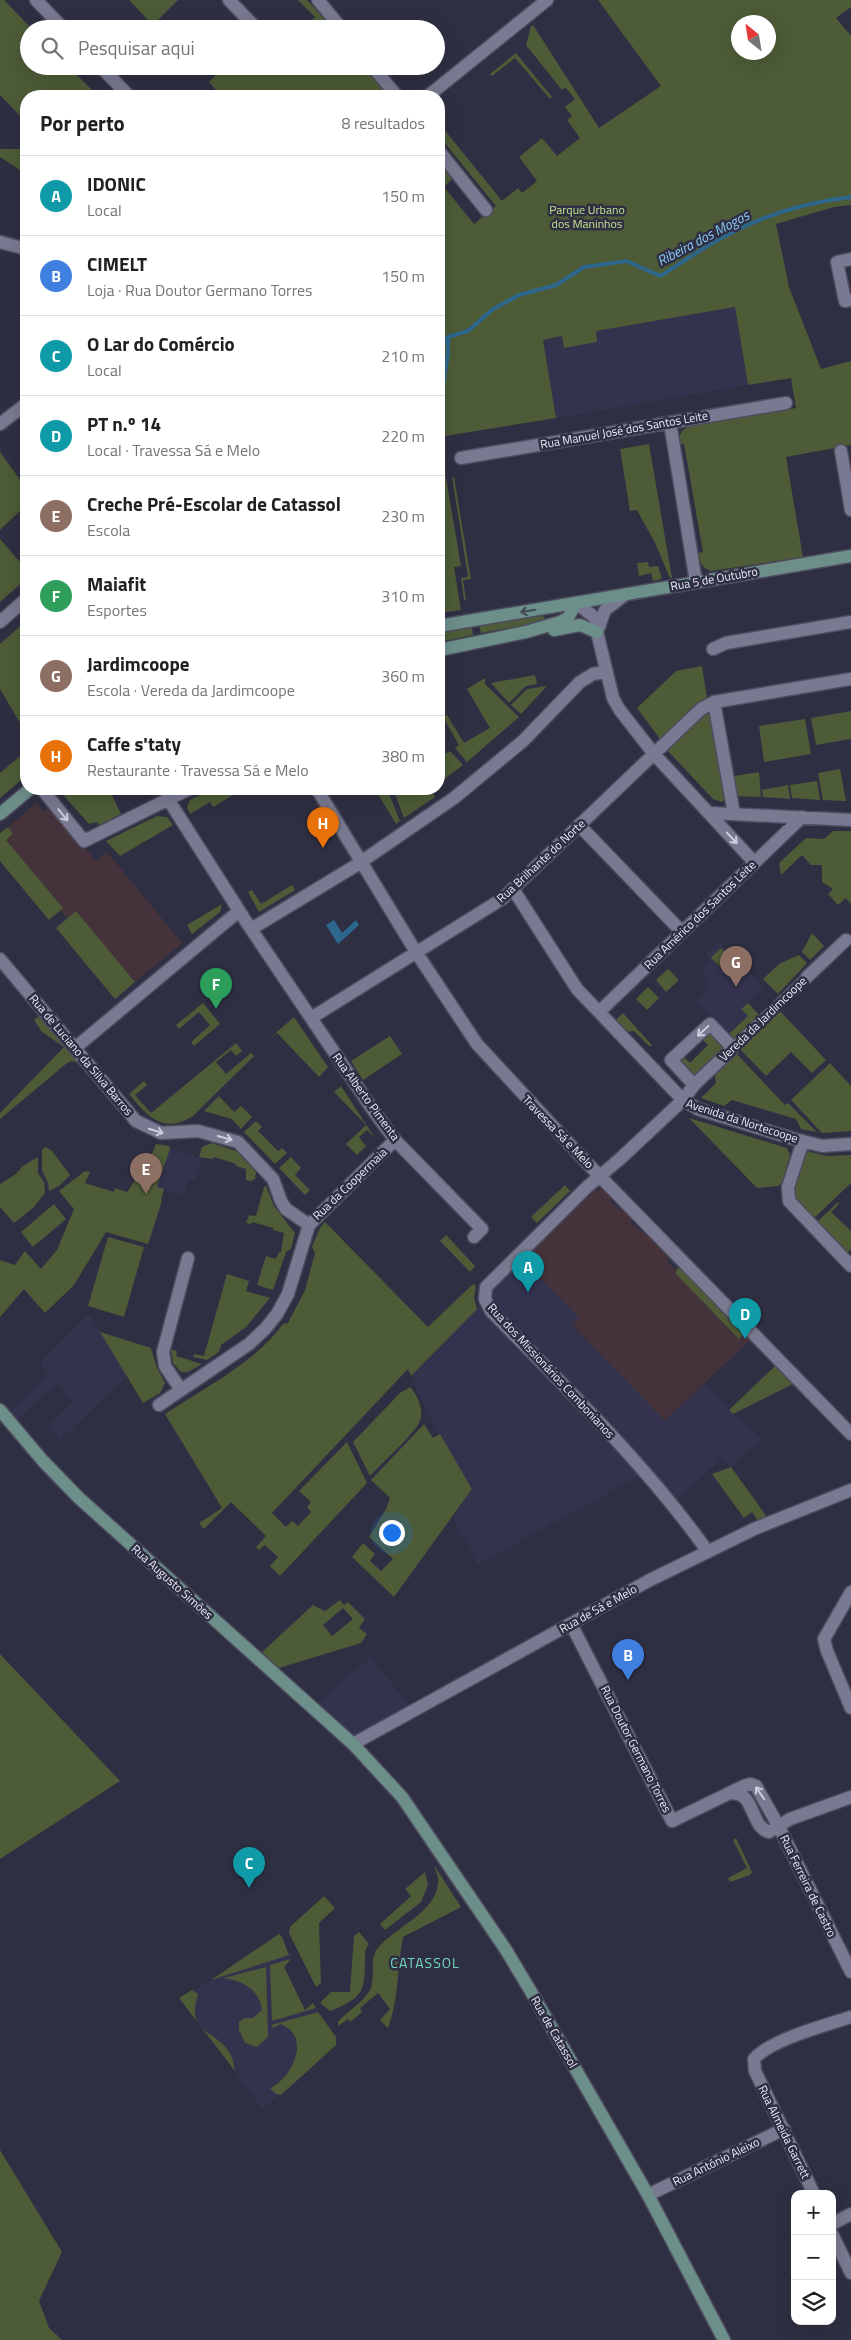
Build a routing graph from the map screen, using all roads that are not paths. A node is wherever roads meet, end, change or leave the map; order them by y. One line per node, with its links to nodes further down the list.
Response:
1 (36, 0): 5 (street)
2 (229, 0): 6 (street)
3 (318, 0): 7 (street)
4 (547, 0): 12 (street)
5 (55, 20)
6 (248, 20)
7 (335, 20)
8 (109, 75): 10 (street)
9 (380, 75): 11 (street)
10 (123, 90)
11 (392, 90)
12 (435, 90)
13 (445, 159): 14 (street)
14 (486, 210)
15 (0, 242): 16 (street)
16 (20, 247)
17 (851, 259): 18 (street)
18 (851, 300)
19 (786, 403): 21 (street, Rua Manuel José dos Santos Leite)
20 (20, 409): 22 (street)
21 (670, 423): 24 (street, Rua Manuel José dos Santos Leite); 27 (street)
22 (0, 424)
23 (841, 451): 25 (street)
24 (461, 458)
25 (851, 510)
26 (851, 556): 27 (main road, Rua 5 de Outubro)
27 (696, 582): 28 (main road, Rua 5 de Outubro)
28 (626, 594): 29 (main road, Rua 5 de Outubro); 34 (street)
29 (576, 603): 33 (main road, Rua 5 de Outubro, one-way to 33); 34 (street); 35 (main road)
30 (20, 604): 31 (street)
31 (0, 622)
32 (851, 622): 37 (street)
33 (445, 625)
34 (598, 629): 35 (main road); 38 (street)
35 (526, 632): 36 (main road)
36 (445, 649)
37 (713, 649)
38 (605, 672): 41 (street); 53 (street)
39 (851, 679): 40 (street)
40 (714, 702): 41 (street, Rua Brilhante do Norte); 49 (street)
41 (654, 754): 47 (street); 52 (street, Rua Brilhante do Norte)
42 (23, 795): 48 (main road)
43 (47, 795): 46 (street, one-way to 46)
44 (176, 795): 46 (street)
45 (321, 795): 53 (street, Travessa Sá e Melo)
46 (168, 799): 56 (street, Rua Alberto Pimenta)
47 (710, 813): 49 (street); 54 (street, one-way to 54)
48 (0, 814)
49 (734, 814): 50 (street)
50 (802, 818): 51 (street); 54 (street, Rua Américo dos Santos Leite)
51 (851, 820)
52 (579, 825): 55 (street, Rua Brilhante do Norte); 58 (street)
53 (360, 861): 57 (street); 60 (street, Travessa Sá e Melo)
54 (754, 862): 58 (street, Rua Américo dos Santos Leite)
55 (513, 889): 60 (street, Rua Brilhante do Norte); 63 (street)
56 (239, 911): 57 (street, Rua Alberto Pimenta); 65 (street)
57 (251, 929): 64 (street, Rua Alberto Pimenta)
58 (682, 932): 63 (street, Rua Américo dos Santos Leite)
59 (849, 940): 62 (street, Vereda da Jardimcoope)
60 (416, 952): 64 (street); 72 (street, Travessa Sá e Melo)
61 (0, 959): 65 (street, Rua de Luciano da Silva Barros)
62 (807, 977): 66 (street, Vereda da Jardimcoope)
63 (599, 1012): 68 (street)
64 (310, 1018): 69 (street, Rua Alberto Pimenta)
65 (75, 1048): 73 (street, Rua de Luciano da Silva Barros, one-way to 73)
66 (733, 1048): 67 (street, Vereda da Jardimcoope); 67 (street, one-way to 67)
67 (694, 1085): 68 (street, Vereda da Jardimcoope)
68 (683, 1100): 70 (street, Avenida da Nortecoope); 72 (street, Avenida da Nortecoope)
69 (395, 1140): 73 (street, Rua da Coopermaia); 74 (street, Rua Alberto Pimenta)
70 (803, 1141): 71 (street, Avenida da Nortecoope); 76 (street)
71 (851, 1144)
72 (600, 1176): 80 (street, Travessa Sá e Melo); 82 (street, Rua dos Missionários Combonianos)
73 (309, 1225): 77 (street, Rua da Coopermaia)
74 (474, 1237)
75 (188, 1258): 77 (street)
76 (851, 1266)
77 (181, 1390): 78 (street, Rua da Coopermaia)
78 (159, 1405)
79 (0, 1410): 86 (main road, Rua Augusto Simões)
80 (851, 1434)
81 (851, 1490): 82 (street, Rua de Sá e Melo)
82 (708, 1552): 84 (street, Rua de Sá e Melo)
83 (851, 1592): 85 (street)
84 (571, 1624): 86 (street, Rua de Sá e Melo); 87 (street, Rua Doutor Germano Torres)
85 (851, 1708)
86 (354, 1744): 94 (main road, Rua de Catassol)
87 (727, 1794): 89 (street, Rua Ferreira de Castro)
88 (851, 1797): 89 (street)
89 (779, 1827): 90 (street, Rua Ferreira de Castro)
90 (851, 1972)
91 (851, 2017): 92 (street, Rua Almeida Garrett)
92 (784, 2129): 93 (street, Rua Almeida Garrett); 94 (street, Rua António Aleixo)
93 (812, 2190)
94 (648, 2195): 99 (main road, Rua de Catassol)
95 (851, 2214): 96 (street)
96 (836, 2222)
97 (832, 2235): 98 (street)
98 (851, 2273)
99 (724, 2340)

